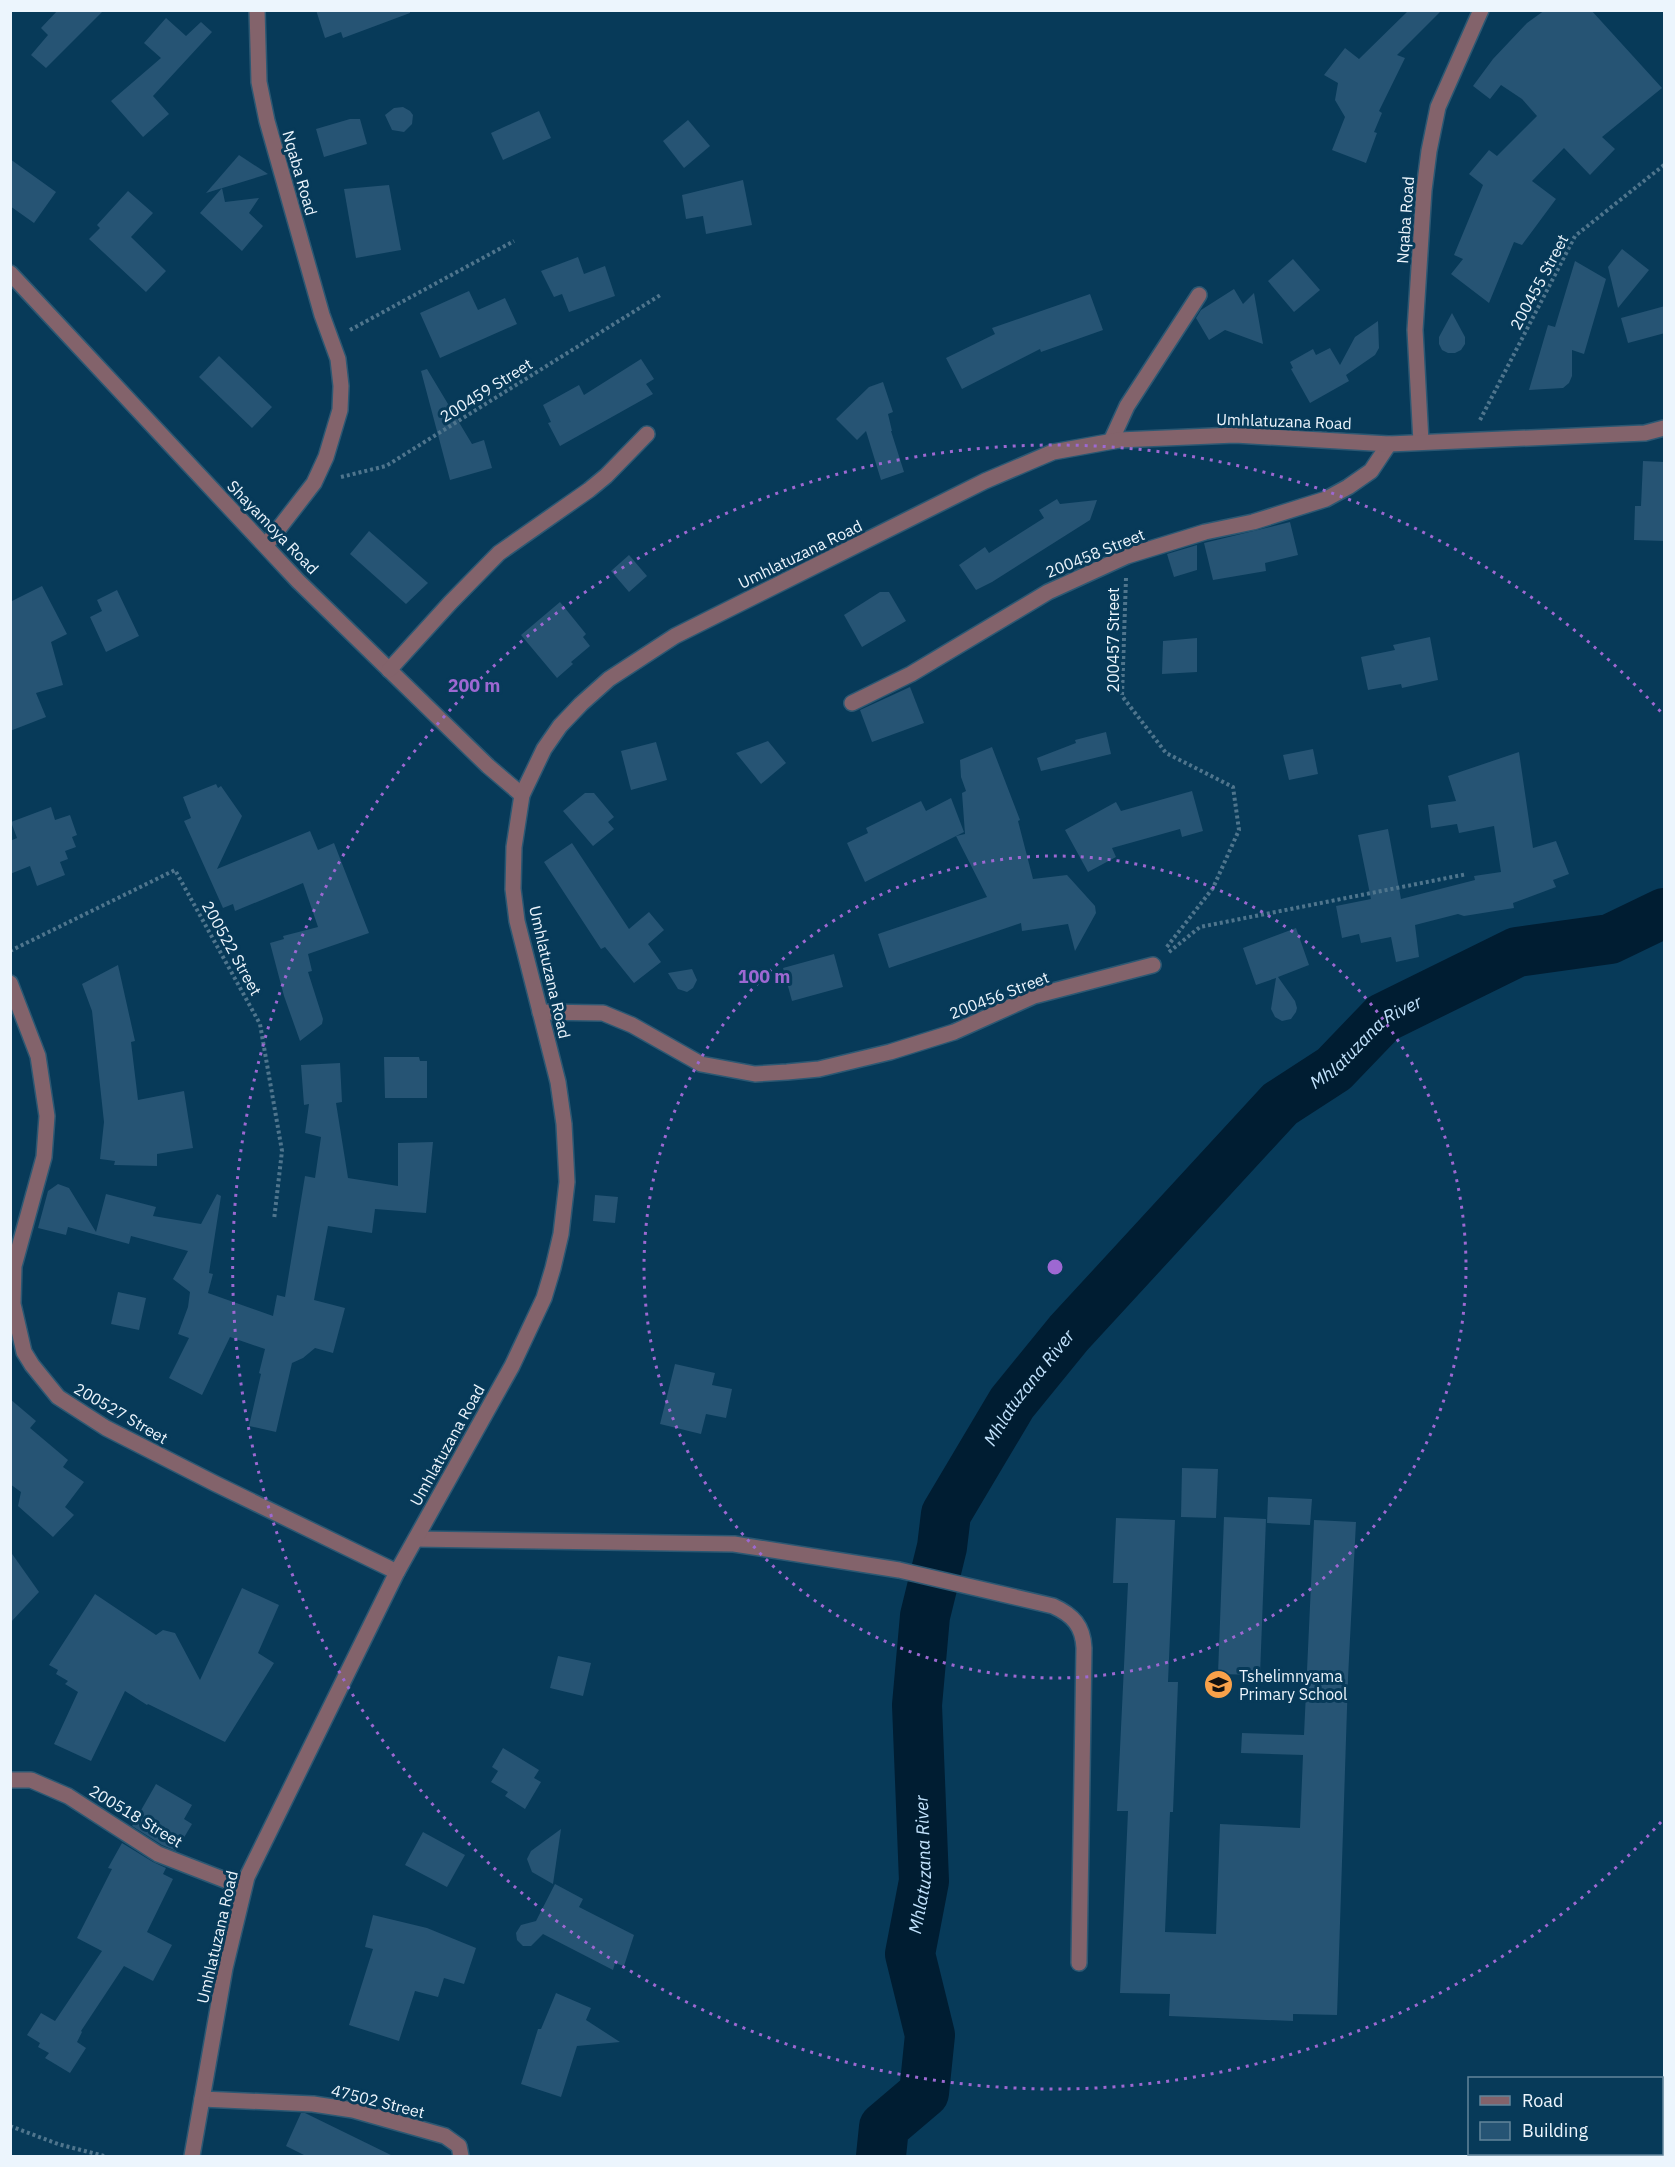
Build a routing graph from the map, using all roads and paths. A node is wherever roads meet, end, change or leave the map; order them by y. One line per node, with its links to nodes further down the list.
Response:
1 (257, 10): 8 (street, Nqaba Road)
2 (1481, 10): 13 (street, Nqaba Road)
3 (1665, 165): 11 (path, 200455 Street)
4 (514, 241): 8 (path)
5 (10, 273): 16 (street, Shayamoya Road)
6 (662, 294): 15 (path, 200459 Street)
7 (1199, 295): 12 (street)
8 (331, 340): 15 (street, Nqaba Road)
9 (1665, 428): 11 (street, Umhlatuzana Road)
10 (647, 434): 18 (street)
11 (1470, 440): 13 (street, Umhlatuzana Road)
12 (1111, 441): 14 (street, Umhlatuzana Road); 20 (street, Umhlatuzana Road)
13 (1421, 442): 14 (street, Umhlatuzana Road)
14 (1389, 444): 17 (street, 200458 Street)
15 (314, 483): 16 (street, Nqaba Road)
16 (266, 545): 18 (street, Shayamoya Road)
17 (1127, 556): 19 (street, 200458 Street); 23 (path, 200457 Street)
18 (389, 670): 20 (street, Shayamoya Road)
19 (852, 703)
20 (522, 795): 25 (street, Umhlatuzana Road)
21 (1467, 874): 23 (path)
22 (10, 951): 26 (path, 200522 Street)
23 (1153, 965): 25 (street, 200456 Street)
24 (10, 983): 27 (street, 200527 Street)
25 (540, 1011): 28 (street, Umhlatuzana Road)
26 (274, 1220)
27 (17, 1350): 29 (street, 200527 Street)
28 (416, 1539): 29 (street, Umhlatuzana Road); 32 (street)
29 (397, 1572): 31 (street, Umhlatuzana Road)
30 (10, 1780): 31 (street, 200518 Street)
31 (243, 1887): 33 (street, Umhlatuzana Road)
32 (1079, 1963)
33 (202, 2099): 36 (street, Umhlatuzana Road); 37 (street, 47502 Street)
34 (10, 2126): 35 (path)
35 (104, 2157)
36 (192, 2157)
37 (461, 2157)

